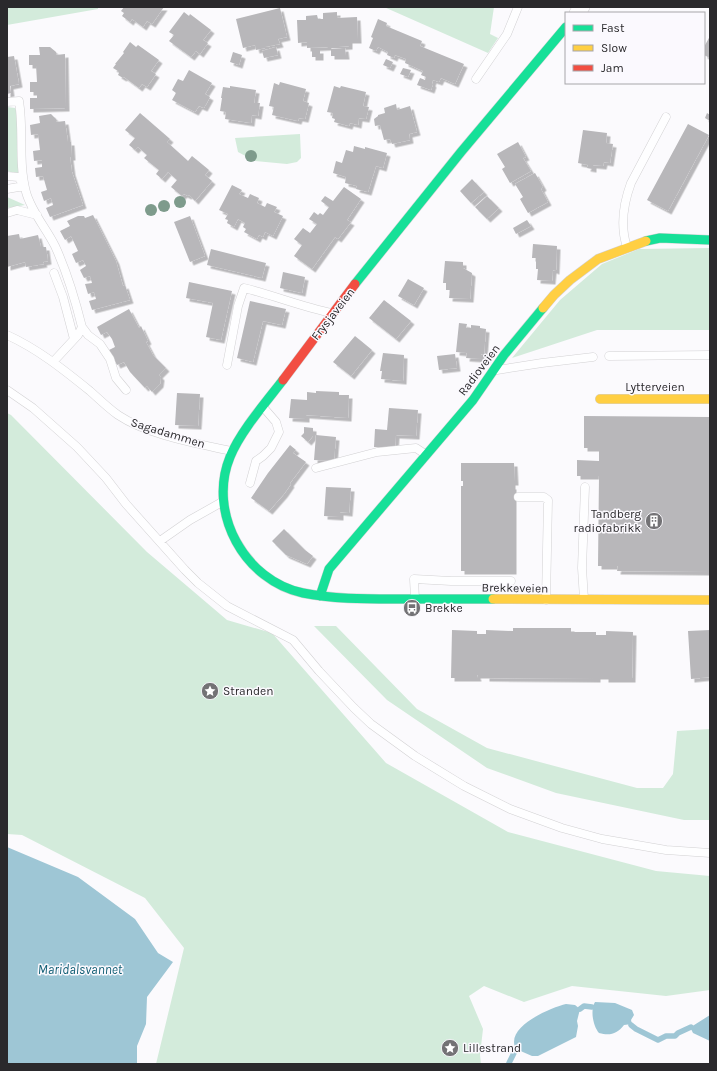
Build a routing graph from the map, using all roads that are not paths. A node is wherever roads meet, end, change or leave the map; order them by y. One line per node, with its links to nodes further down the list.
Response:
1 (518, 7): 3 (lane)
2 (565, 28): 14 (street, Frysjaveien)
3 (476, 79)
4 (7, 102): 7 (lane)
5 (666, 117): 12 (lane)
6 (7, 176): 7 (lane)
7 (24, 186): 8 (lane); 10 (lane)
8 (7, 189)
9 (7, 213): 10 (lane)
10 (37, 215): 15 (lane)
11 (710, 240): 12 (street, Radioveien)
12 (627, 247): 23 (street, Radioveien)
13 (54, 272): 17 (lane)
14 (332, 314): 22 (lane); 28 (street, Frysjaveien)
15 (82, 327): 17 (lane); 25 (lane)
16 (7, 335): 21 (lane, Sagadammen)
17 (74, 339): 21 (lane)
18 (710, 355): 19 (lane)
19 (609, 356)
20 (593, 357): 23 (lane)
21 (53, 362): 29 (lane, Sagadammen)
22 (226, 365)
23 (492, 371): 30 (street, Radioveien)
24 (7, 390): 36 (lane)
25 (126, 390)
26 (600, 398): 27 (street, Lytterveien)
27 (710, 399)
28 (262, 407): 29 (street, Frysjaveien); 32 (lane)
29 (231, 452): 35 (street, Frysjaveien)
30 (426, 455): 31 (lane); 38 (street, Radioveien)
31 (316, 468)
32 (250, 482)
33 (585, 487): 41 (lane)
34 (518, 496): 40 (lane)
35 (223, 502): 36 (lane); 38 (street, Frysjaveien)
36 (160, 541): 43 (lane)
37 (511, 582): 39 (lane)
38 (320, 596): 39 (street, Brekkeveien)
39 (415, 599): 40 (street, Brekkeveien)
40 (546, 600): 41 (street, Brekkeveien)
41 (584, 600): 42 (street, Brekkeveien)
42 (710, 600)
43 (710, 853)

